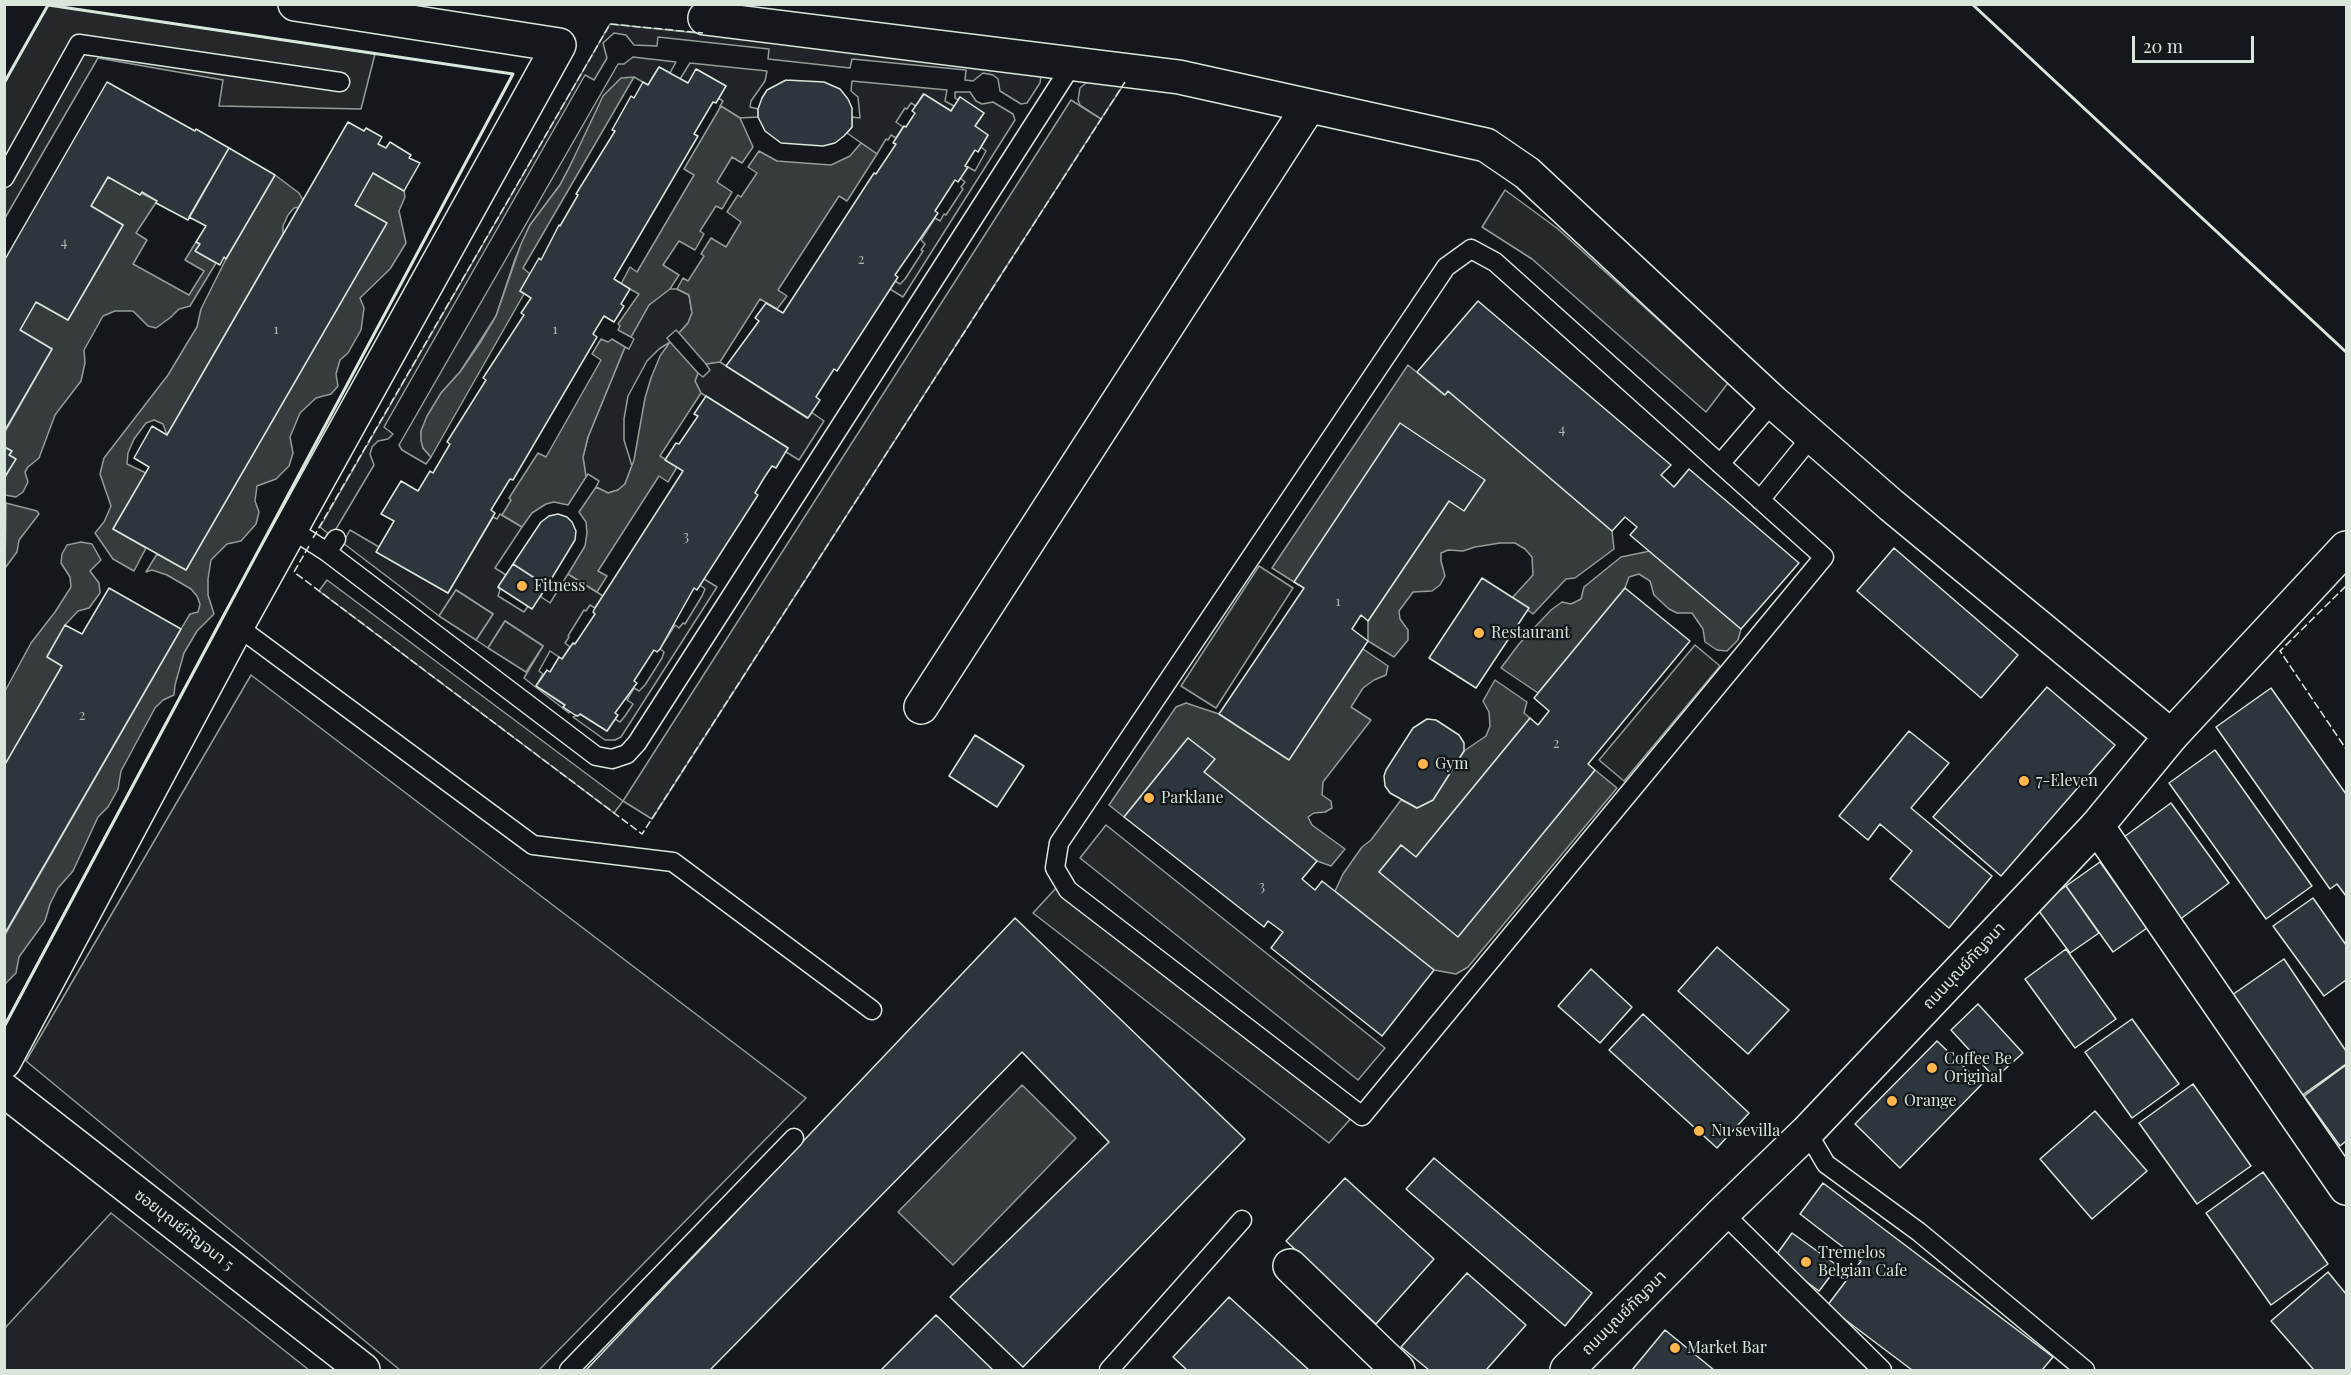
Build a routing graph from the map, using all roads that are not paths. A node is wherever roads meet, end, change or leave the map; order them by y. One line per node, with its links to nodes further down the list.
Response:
1 (295, 4): 11 (street)
2 (705, 18): 3 (street)
3 (1073, 63): 5 (street); 11 (lane)
4 (340, 82): 6 (lane)
5 (1309, 106): 7 (street); 14 (street)
6 (4, 178)
7 (1773, 402): 8 (street); 9 (lane)
8 (1812, 436): 10 (lane); 15 (street)
9 (1720, 464): 10 (lane); 10 (lane)
10 (1760, 500)
11 (291, 529): 13 (street)
12 (2346, 548): 15 (street, ถนนบุณย์กัญจนา)
13 (237, 626): 17 (lane); 18 (street)
14 (921, 707)
15 (2171, 736): 16 (street, ถนนบุณย์กัญจนา)
16 (2097, 826): 20 (street, ถนนบุณย์กัญจนา); 22 (street)
17 (872, 1010)
18 (4, 1062)
19 (4, 1090): 26 (street, ซอยบุณย์กัญจนา 5)
20 (1807, 1132): 23 (street, ถนนบุณย์กัญจนา); 32 (lane)
21 (794, 1138): 27 (lane)
22 (2346, 1188)
23 (1723, 1213): 30 (street, ถนนบุณย์กัญจนา); 31 (lane)
24 (1242, 1220): 28 (lane)
25 (1290, 1266): 29 (street)
26 (363, 1371)
27 (569, 1371)
28 (1109, 1371)
29 (1398, 1371)
30 (1567, 1371)
31 (1882, 1371)
32 (2085, 1371)

